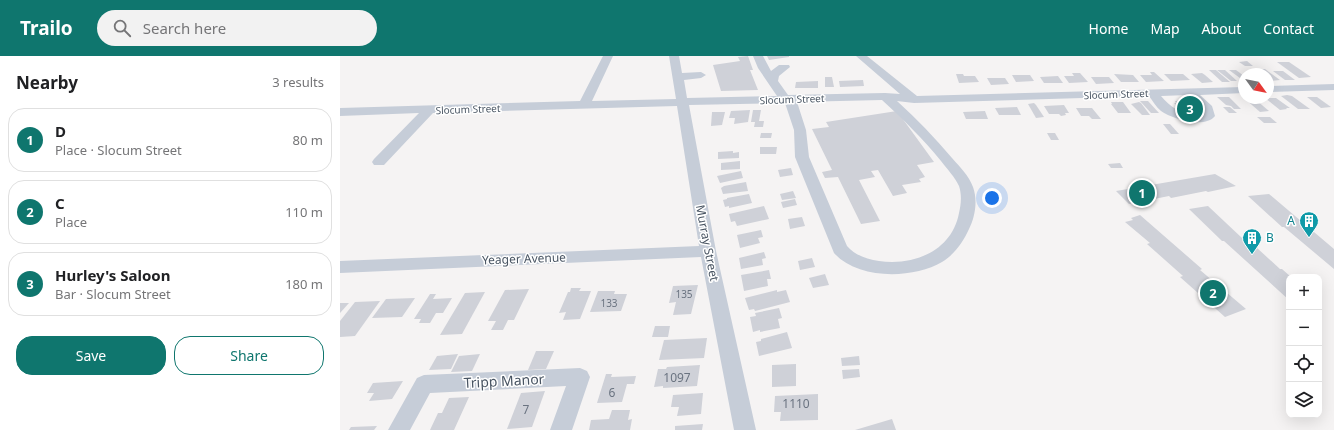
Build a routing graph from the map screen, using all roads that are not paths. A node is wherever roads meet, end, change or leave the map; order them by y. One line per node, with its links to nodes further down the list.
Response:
1 (608, 56): 18 (street)
2 (674, 56): 7 (street, Murray Street)
3 (758, 56): 8 (street)
4 (860, 56): 16 (street)
5 (783, 67): 8 (street)
6 (702, 74): 7 (street)
7 (678, 77): 17 (street, Murray Street)
8 (772, 81): 15 (street)
9 (1334, 87): 10 (street)
10 (1274, 89)
11 (1238, 90): 12 (street, Slocum Street)
12 (1190, 92): 13 (street, Slocum Street); 13 (street)
13 (1152, 93): 16 (street, Slocum Street)
14 (885, 96): 15 (street, Slocum Street); 15 (street); 16 (street, Slocum Street)
15 (787, 99): 17 (street, Slocum Street)
16 (914, 100)
17 (682, 102): 18 (street, Slocum Street); 22 (street, Murray Street)
18 (584, 105): 19 (street, Slocum Street)
19 (429, 110): 20 (street, Slocum Street); 21 (street)
20 (340, 112)
21 (379, 162)
22 (708, 251): 23 (street, Yeager Avenue); 26 (street, Murray Street)
23 (340, 267)
24 (399, 430): 25 (street, Tripp Manor)
25 (561, 430)
26 (745, 430)

